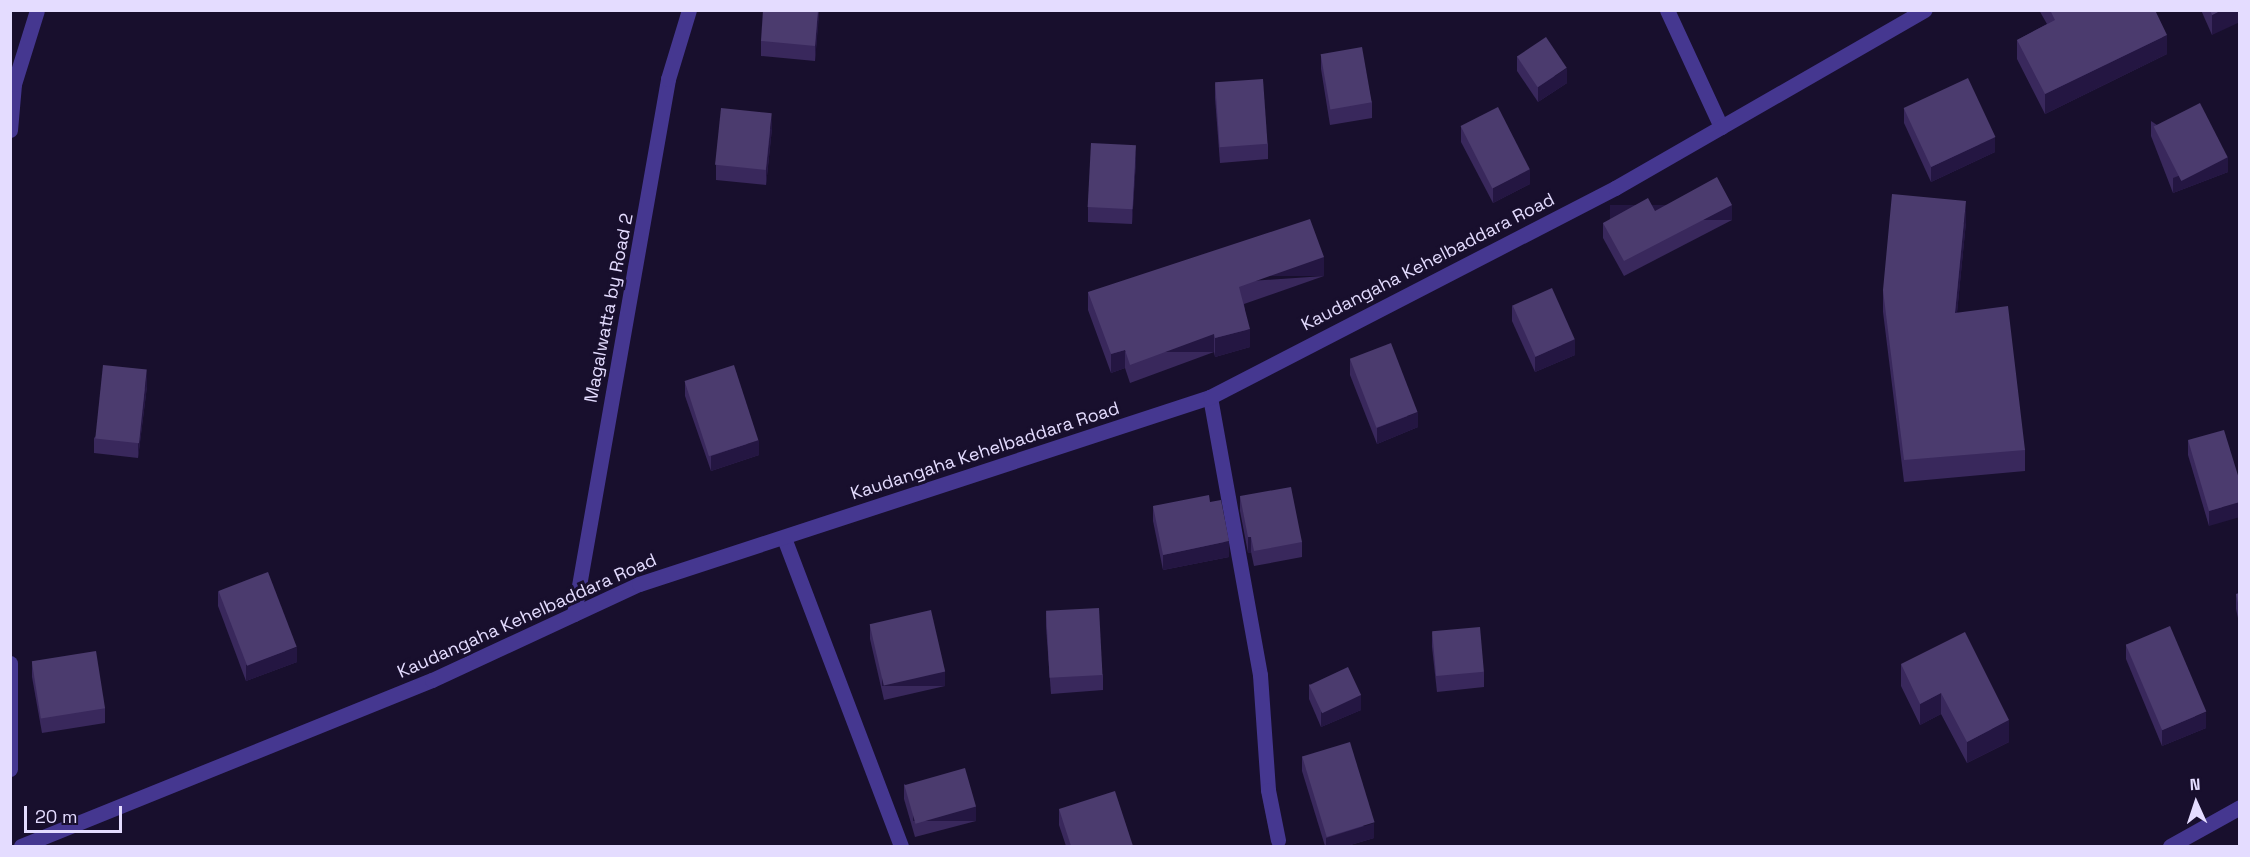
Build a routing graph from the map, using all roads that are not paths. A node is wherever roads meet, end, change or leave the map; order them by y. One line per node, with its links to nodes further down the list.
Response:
1 (37, 10): 6 (street)
2 (689, 10): 9 (street, Magalwatta by Road 2)
3 (1667, 10): 5 (street)
4 (1924, 10): 5 (street, Kaudangaha Kehelbaddara Road)
5 (1721, 127): 7 (street, Kaudangaha Kehelbaddara Road)
6 (10, 130)
7 (1210, 396): 8 (street, Kaudangaha Kehelbaddara Road); 13 (street)
8 (784, 538): 9 (street, Kaudangaha Kehelbaddara Road); 15 (street)
9 (574, 614): 14 (street, Kaudangaha Kehelbaddara Road)
10 (10, 663): 11 (street)
11 (10, 769)
12 (2240, 807): 16 (street)
13 (1278, 840)
14 (21, 846)
15 (900, 846)
16 (2170, 846)

